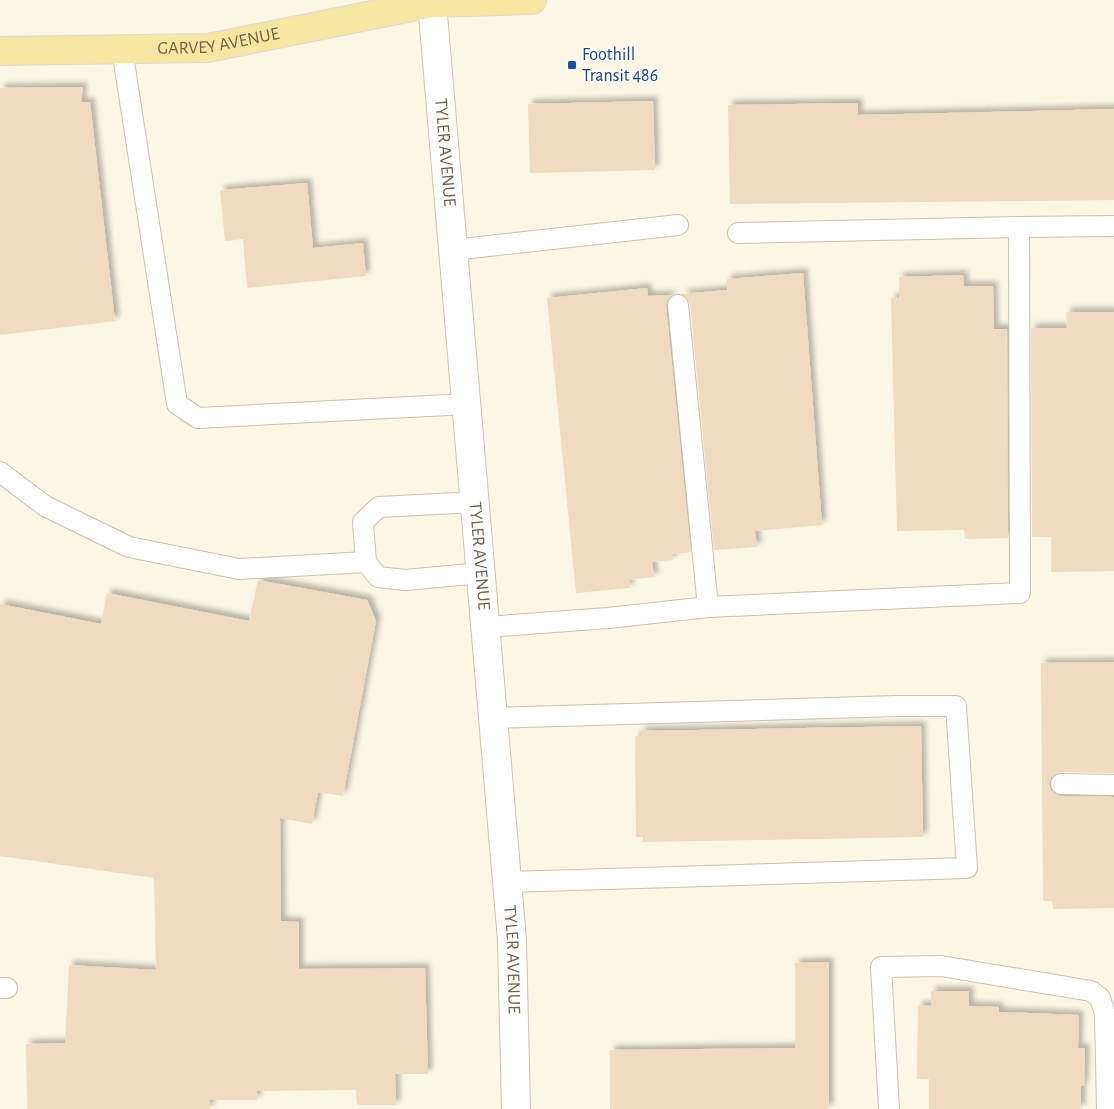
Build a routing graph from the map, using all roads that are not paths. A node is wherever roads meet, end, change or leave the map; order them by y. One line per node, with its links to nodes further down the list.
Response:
1 (532, 0): 2 (main road, GARVEY AVENUE)
2 (420, 1): 3 (main road, GARVEY AVENUE); 9 (main road, TYLER AVENUE)
3 (122, 49): 4 (main road, GARVEY AVENUE); 11 (lane)
4 (0, 50)
5 (678, 225): 9 (lane)
6 (1114, 226): 7 (lane)
7 (1019, 227): 8 (lane); 16 (lane)
8 (738, 233)
9 (453, 250): 11 (main road, TYLER AVENUE)
10 (678, 305): 16 (lane)
11 (467, 404): 13 (main road, TYLER AVENUE)
12 (0, 472): 14 (lane)
13 (475, 502): 14 (lane); 15 (main road, TYLER AVENUE)
14 (366, 562): 15 (lane)
15 (482, 573): 17 (main road, TYLER AVENUE)
16 (708, 608): 17 (lane)
17 (486, 627): 18 (main road, TYLER AVENUE)
18 (494, 718): 21 (main road, TYLER AVENUE); 21 (lane)
19 (1060, 784): 20 (lane)
20 (1114, 785)
21 (507, 882): 22 (main road, TYLER AVENUE)
22 (516, 1109)
23 (889, 1109): 24 (lane)
24 (1107, 1109)

